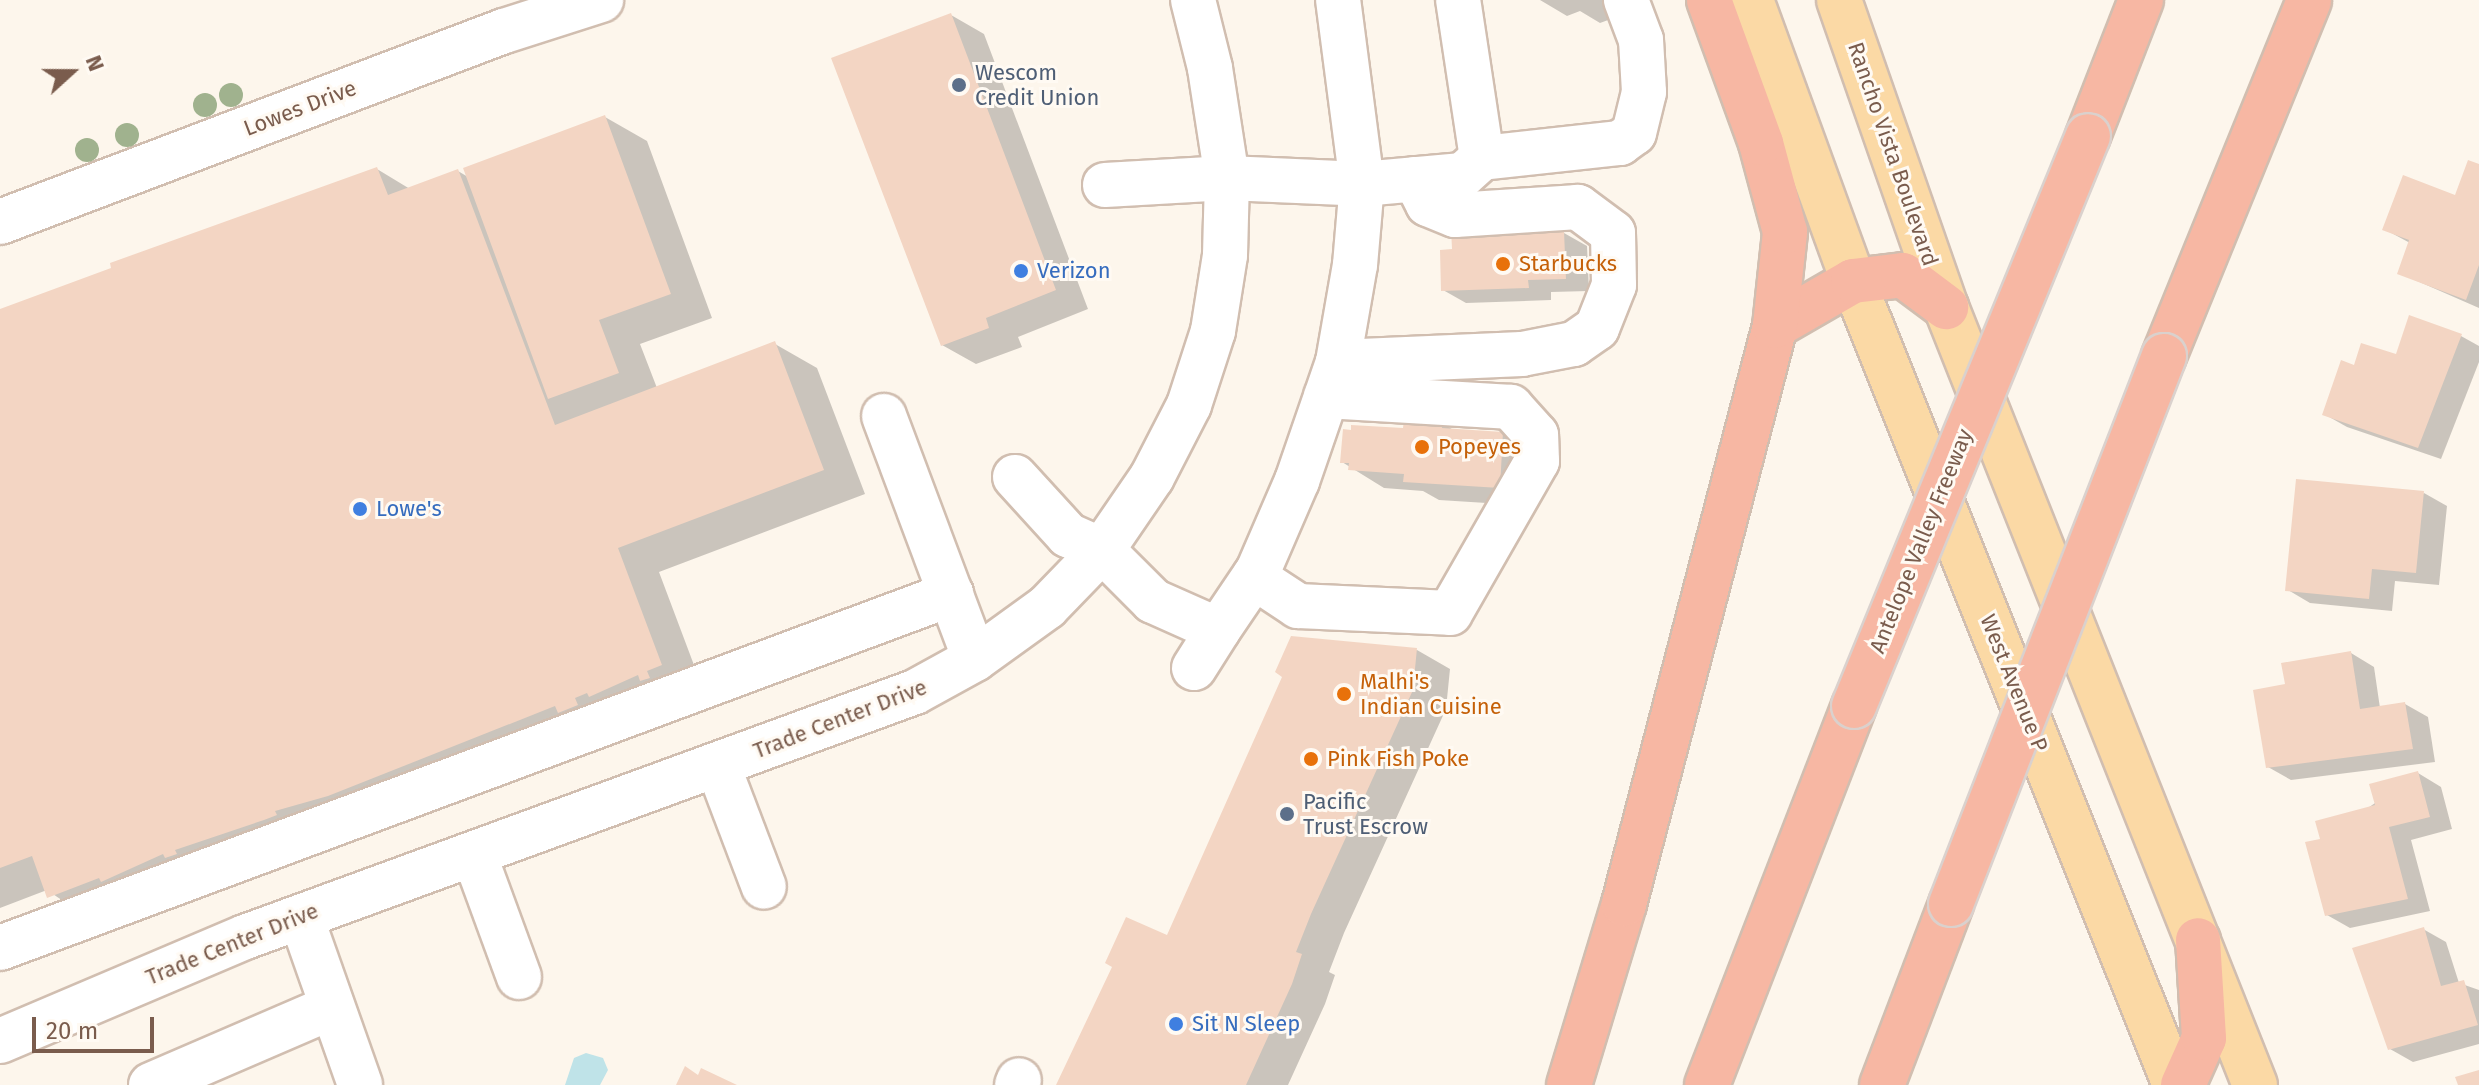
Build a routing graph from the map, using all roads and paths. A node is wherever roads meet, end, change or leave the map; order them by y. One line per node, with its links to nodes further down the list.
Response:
1 (601, 0): 16 (street, Lowes Drive)
2 (1193, 0): 12 (street, Trade Center Drive)
3 (1338, 0): 14 (street)
4 (1458, 0): 11 (street)
5 (1626, 0): 11 (street)
6 (1709, 0): 19 (highway)
7 (1751, 0): 17 (main road)
8 (1839, 0): 18 (main road, Rancho Vista Boulevard)
9 (2141, 0): 41 (highway, Antelope Valley Freeway, bridge)
10 (2309, 0): 42 (highway, bridge)
11 (1482, 158): 13 (street)
12 (1227, 178): 14 (street); 15 (street); 23 (street, Trade Center Drive)
13 (1415, 179): 14 (street); 20 (street)
14 (1362, 184): 20 (street)
15 (1105, 185)
16 (0, 222)
17 (1853, 281): 18 (highway); 19 (highway); 43 (main road, West Avenue P)
18 (1946, 307): 33 (main road)
19 (1775, 326): 40 (highway)
20 (1332, 379): 24 (street); 24 (street)
21 (884, 416): 25 (street)
22 (1015, 477): 23 (street)
23 (1102, 550): 26 (street); 27 (street, Trade Center Drive)
24 (1254, 577): 26 (street)
25 (951, 594): 27 (street); 34 (street)
26 (1218, 630): 28 (street)
27 (975, 659): 29 (street, Trade Center Drive)
28 (1194, 668)
29 (718, 766): 30 (street, Trade Center Drive); 31 (street)
30 (474, 854): 32 (street, Trade Center Drive); 35 (street)
31 (764, 887)
32 (301, 917): 36 (street); 37 (street, Trade Center Drive)
33 (2198, 940): 44 (highway); 45 (main road)
34 (0, 948)
35 (519, 977)
36 (332, 1007): 38 (street); 39 (street)
37 (0, 1041)
38 (151, 1085)
39 (360, 1085)
40 (1569, 1085)
41 (1707, 1085)
42 (1882, 1085)
43 (2175, 1085)
44 (2183, 1085)
45 (2255, 1085)

